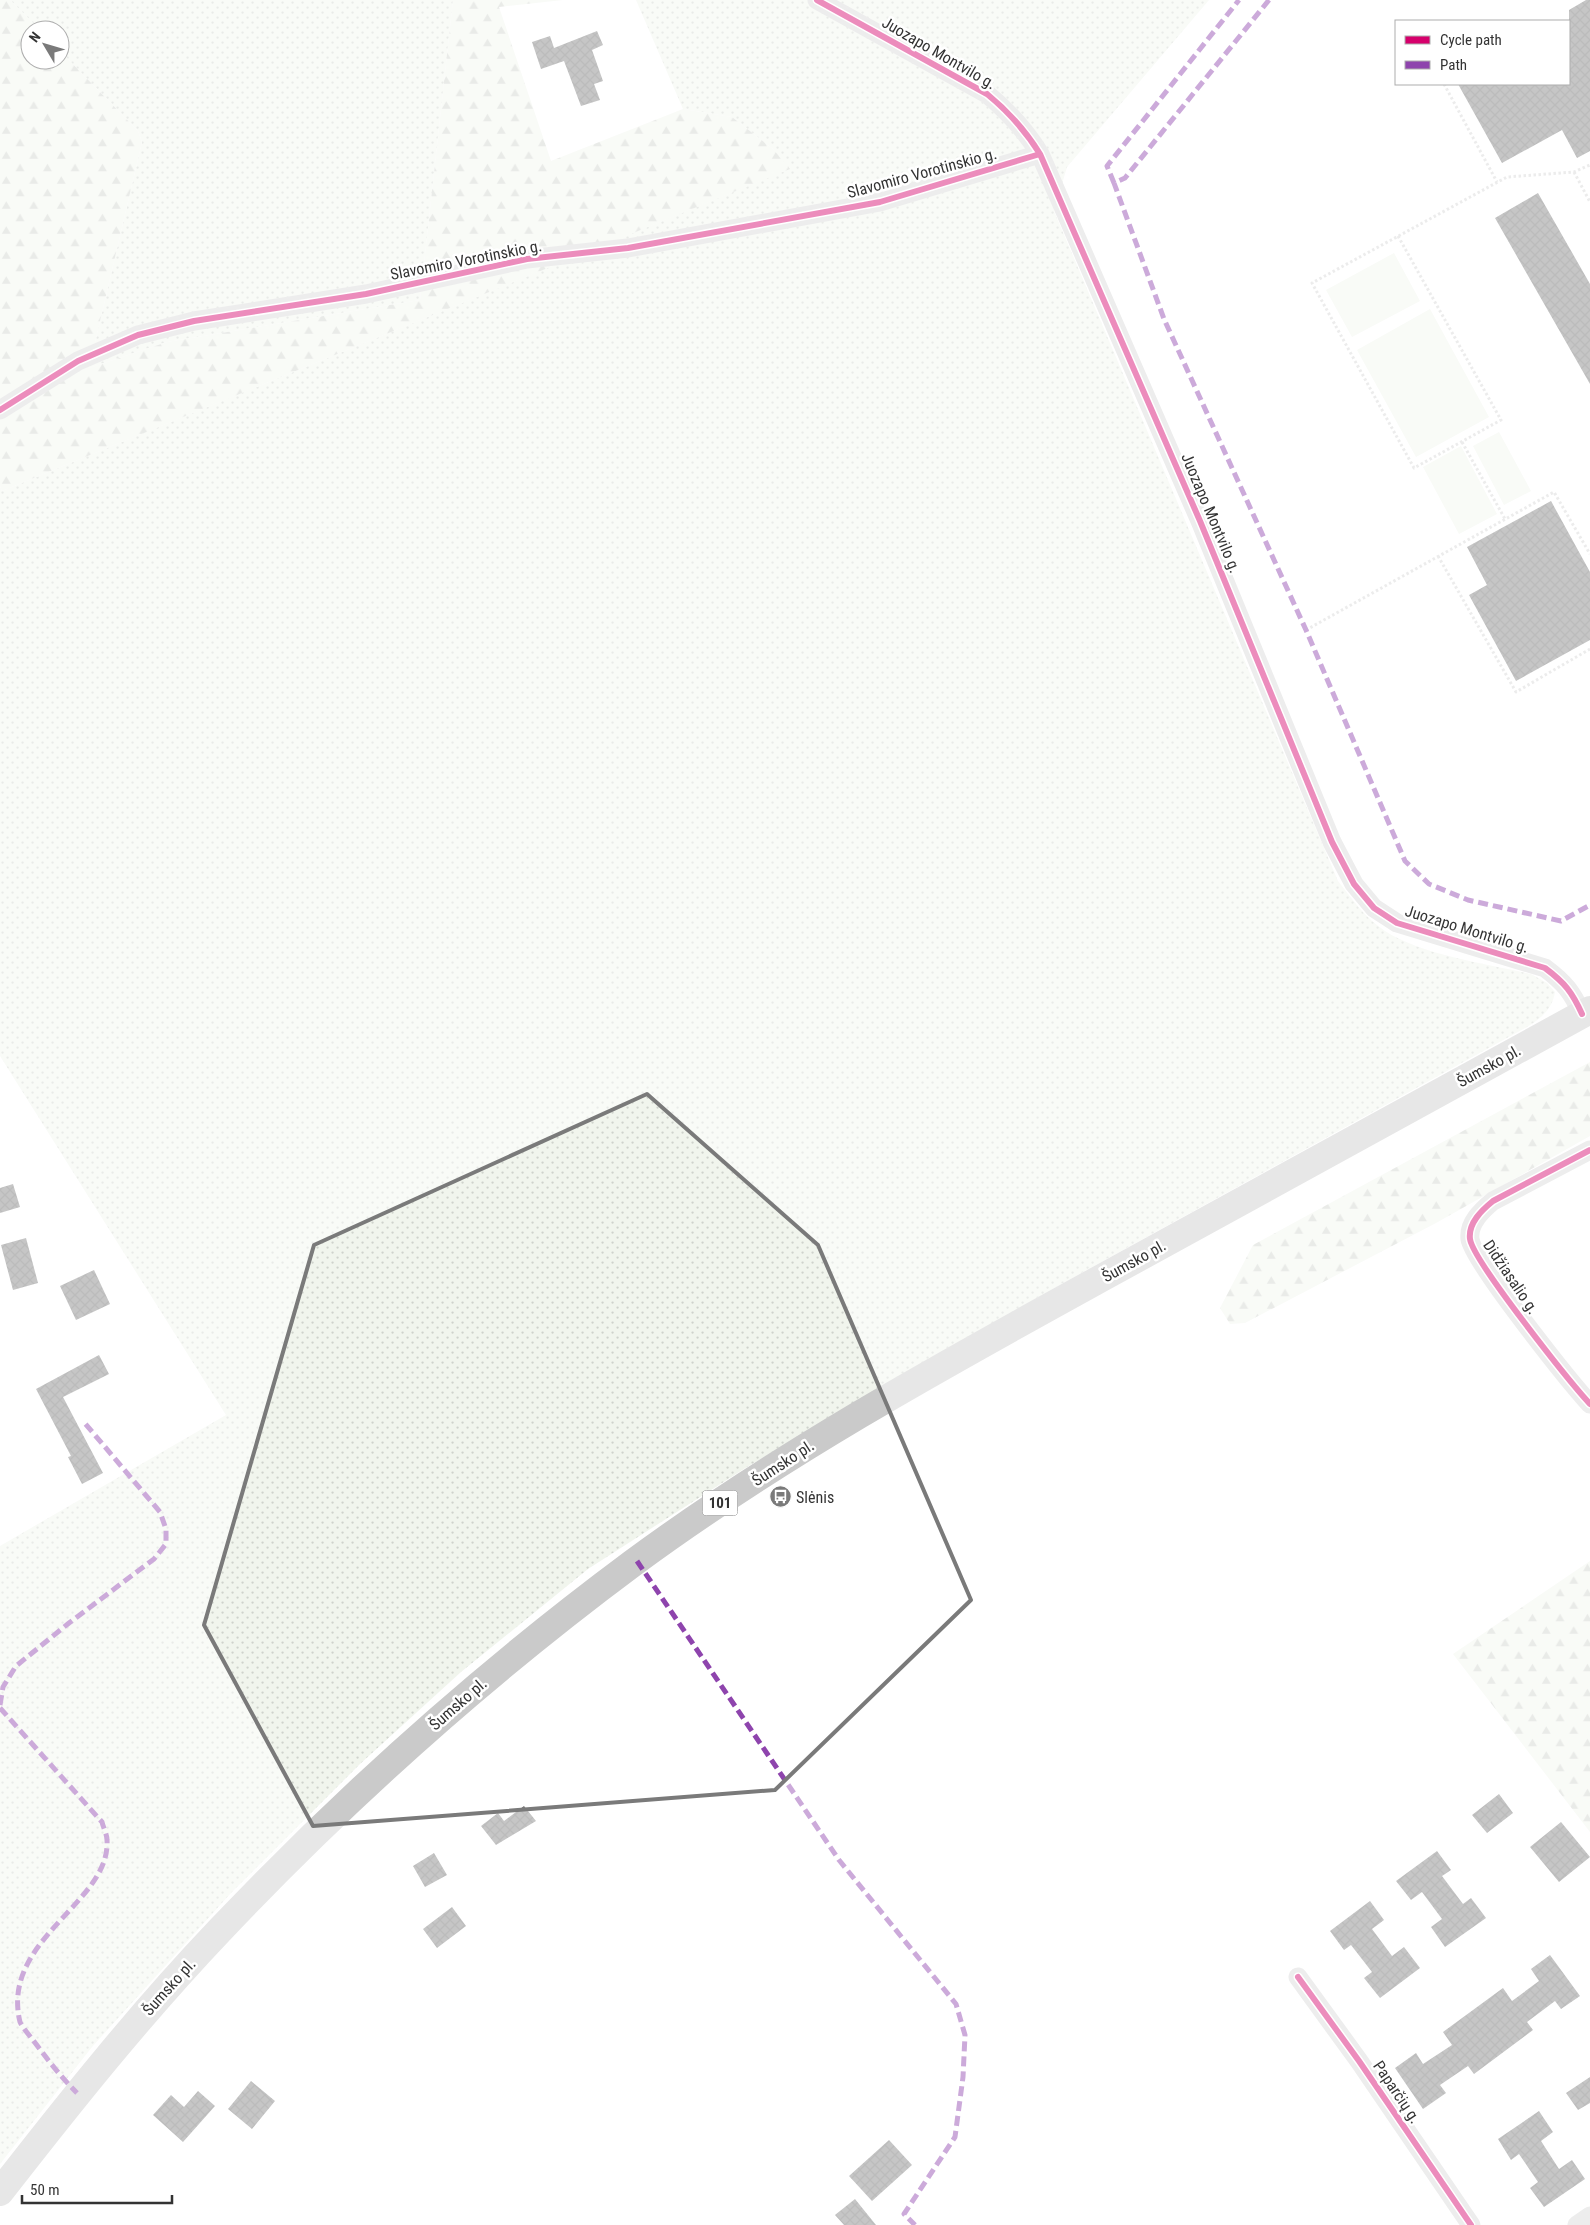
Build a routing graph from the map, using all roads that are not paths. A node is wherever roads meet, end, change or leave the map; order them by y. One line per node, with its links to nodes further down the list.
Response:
1 (817, 0): 2 (street, Juozapo Montvilo g.)
2 (1040, 154): 3 (street, Slavomiro Vorotinskio g.); 4 (street, Juozapo Montvilo g.)
3 (0, 410)
4 (1586, 1012): 8 (main road, Šumsko pl. / 101)
5 (1590, 1150): 6 (street, Didžiasalio g.)
6 (1590, 1404)
7 (1298, 1977): 10 (street, Paparčių g.)
8 (0, 2192)
9 (1590, 2216): 11 (street)
10 (1471, 2225)
11 (1577, 2225)

